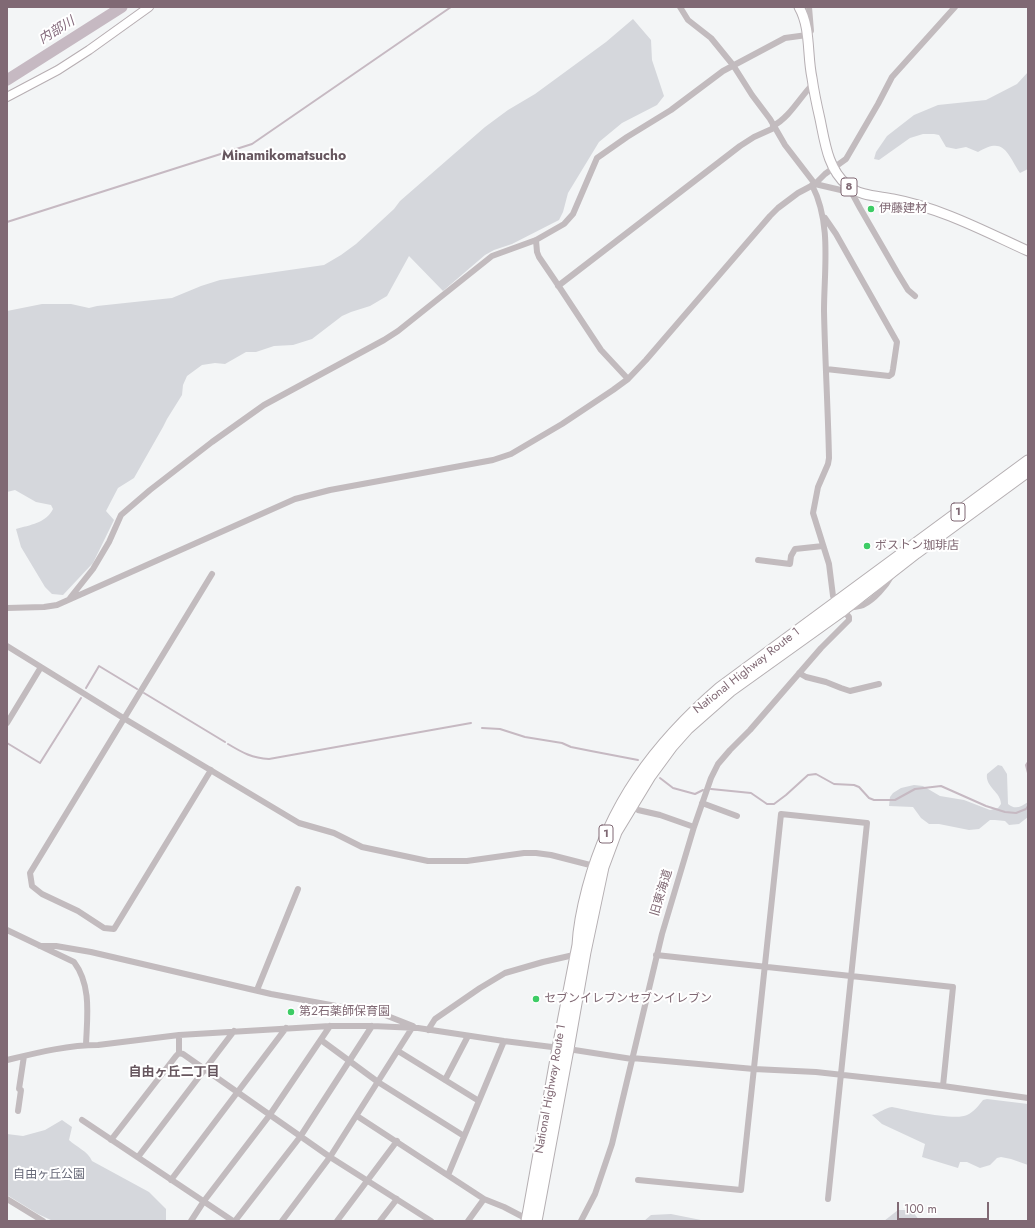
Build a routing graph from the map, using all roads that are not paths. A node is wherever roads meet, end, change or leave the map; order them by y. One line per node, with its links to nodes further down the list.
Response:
1 (149, 7): 9 (main road)
2 (680, 7): 7 (street)
3 (799, 7): 6 (main road, 8)
4 (809, 7): 6 (street)
5 (955, 7): 11 (street)
6 (807, 35): 7 (street); 8 (main road, 8)
7 (732, 65): 10 (street); 15 (street)
8 (813, 84): 10 (street); 11 (main road, 8)
9 (7, 97)
10 (773, 127): 12 (street); 17 (street)
11 (833, 168): 12 (street); 13 (main road, 8)
12 (813, 185): 13 (street); 14 (street); 20 (street)
13 (852, 189): 16 (main road, 8); 18 (street)
14 (824, 217): 19 (street); 19 (street)
15 (536, 240): 17 (street); 27 (street)
16 (1028, 251)
17 (558, 286): 20 (street)
18 (915, 296)
19 (826, 369): 23 (street)
20 (628, 379): 27 (street)
21 (1028, 465): 22 (highway, National Highway Route 1 / 1)
22 (1005, 483): 25 (highway, National Highway Route 1 / 1); 29 (highway, National Highway Route 1 / 1)
23 (823, 546): 24 (street); 29 (street)
24 (758, 560)
25 (894, 570): 29 (highway, National Highway Route 1 / 1); 29 (street)
26 (212, 574): 37 (street)
27 (68, 600): 28 (street)
28 (7, 608)
29 (843, 610): 32 (street, 旧東海道); 34 (highway, National Highway Route 1 / 1)
30 (7, 646): 31 (street)
31 (41, 667): 36 (street); 37 (street)
32 (799, 673): 33 (street); 40 (street, 旧東海道)
33 (879, 684)
34 (704, 707): 41 (highway, National Highway Route 1 / 1); 44 (highway, National Highway Route 1 / 1)
35 (7, 708): 36 (street)
36 (14, 712): 38 (street)
37 (125, 718): 39 (street); 39 (street)
38 (7, 723)
39 (211, 770): 44 (street)
40 (702, 803): 42 (street); 43 (street, 旧東海道)
41 (631, 806): 43 (street); 48 (highway, National Highway Route 1 / 1)
42 (737, 816)
43 (694, 827): 49 (street, 旧東海道)
44 (594, 866): 48 (highway, National Highway Route 1 / 1)
45 (298, 889): 52 (street)
46 (7, 930): 47 (street)
47 (40, 946): 52 (street); 63 (street)
48 (581, 953): 57 (street); 64 (highway, National Highway Route 1 / 1)
49 (656, 955): 50 (street); 68 (street, 旧東海道)
50 (765, 966): 51 (street); 51 (street); 71 (street)
51 (851, 975): 73 (street); 76 (street)
52 (257, 990): 56 (street)
53 (330, 1026): 54 (street); 55 (street); 61 (street)
54 (372, 1026): 56 (street); 70 (street)
55 (286, 1028): 58 (street); 77 (street)
56 (415, 1028): 57 (street); 65 (street)
57 (428, 1030): 60 (street)
58 (234, 1031): 59 (street); 72 (street)
59 (179, 1035): 63 (street); 66 (street)
60 (468, 1036): 62 (street); 74 (street)
61 (321, 1040): 70 (street); 81 (street)
62 (504, 1041): 64 (street); 79 (street)
63 (86, 1045): 67 (street)
64 (563, 1049): 68 (street); 100 (highway, National Highway Route 1 / 1)
65 (398, 1051): 74 (street); 75 (street)
66 (179, 1054): 72 (street); 86 (street)
67 (24, 1056): 69 (street); 80 (street)
68 (632, 1058): 71 (street); 108 (street, 旧東海道)
69 (7, 1060)
70 (350, 1061): 75 (street); 85 (street)
71 (754, 1069): 73 (street); 93 (street)
72 (204, 1070): 77 (street); 88 (street)
73 (840, 1075): 76 (street); 96 (street)
74 (445, 1080): 79 (street)
75 (378, 1082): 82 (street); 84 (street)
76 (943, 1086): 78 (street)
77 (237, 1093): 81 (street); 91 (street)
78 (1028, 1098)
79 (479, 1101): 84 (street)
80 (18, 1111)
81 (269, 1116): 85 (street); 98 (street)
82 (357, 1116): 87 (street); 89 (street)
83 (82, 1120): 86 (street)
84 (464, 1136): 90 (street)
85 (300, 1137): 89 (street); 103 (street)
86 (111, 1140): 88 (street)
87 (397, 1141): 90 (street); 92 (street)
88 (138, 1157): 91 (street)
89 (330, 1157): 92 (street); 104 (street)
90 (448, 1175): 95 (street)
91 (171, 1180): 98 (street)
92 (366, 1180): 97 (street); 105 (street)
93 (638, 1180)
94 (7, 1199): 101 (street)
95 (484, 1199): 100 (street); 107 (street)
96 (828, 1199)
97 (397, 1200): 99 (street); 106 (street)
98 (204, 1201): 102 (street); 103 (street)
99 (428, 1220)
100 (530, 1220)
101 (43, 1221)
102 (191, 1221)
103 (234, 1221)
104 (282, 1221)
105 (337, 1221)
106 (380, 1221)
107 (468, 1221)
108 (581, 1221)

